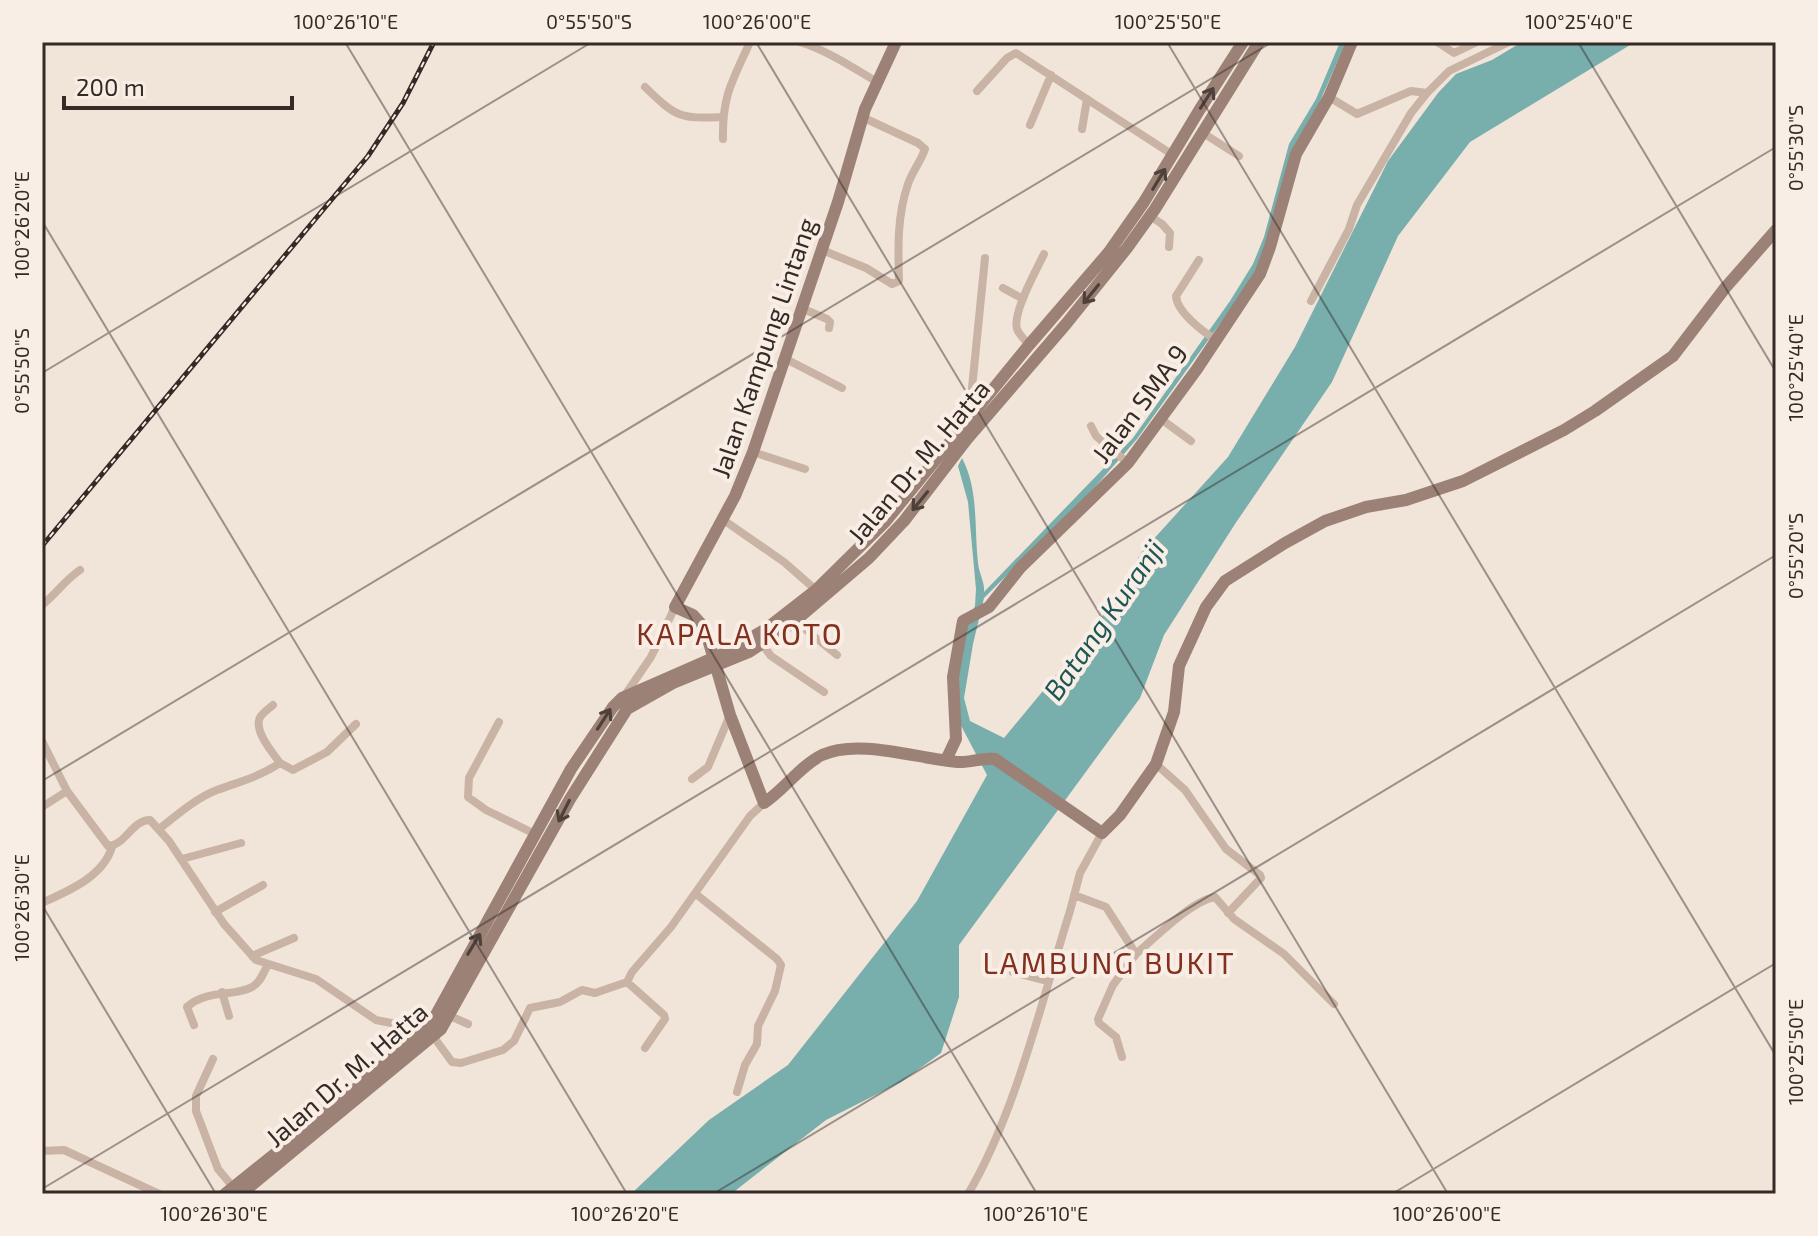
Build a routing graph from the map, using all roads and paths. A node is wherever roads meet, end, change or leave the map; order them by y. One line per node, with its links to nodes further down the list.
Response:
1 (750, 42): 17 (street)
2 (800, 42): 11 (street)
3 (896, 42): 11 (street, Jalan Kampung Lintang)
4 (1243, 42): 23 (street, one-way to 4)
5 (1259, 42): 21 (street, Jalan Dr. M. Hatta)
6 (1352, 42): 15 (street, Jalan SMA 9)
7 (1437, 42): 8 (street)
8 (1477, 42)
9 (1509, 42): 14 (street)
10 (1051, 75): 13 (street); 16 (street); 19 (street)
11 (877, 82): 18 (street, Jalan Kampung Lintang)
12 (645, 87): 17 (street)
13 (977, 91)
14 (1427, 93): 15 (street); 34 (street)
15 (1329, 97): 37 (street, Jalan SMA 9)
16 (1087, 99): 20 (street); 23 (street)
17 (723, 117): 22 (street)
18 (862, 117): 28 (street, Jalan Kampung Lintang); 28 (street)
19 (1030, 125)
20 (1082, 129)
21 (1203, 133): 24 (street); 25 (street, Jalan Dr. M. Hatta)
22 (723, 139)
23 (1173, 155): 25 (street, one-way to 23)
24 (1239, 156)
25 (1150, 209): 27 (street); 38 (street, Jalan Dr. M. Hatta); 41 (street, Jalan Dr. M. Hatta, one-way to 41)
26 (1776, 230): 66 (street)
27 (1169, 247)
28 (822, 250): 35 (street, Jalan Kampung Lintang)
29 (1044, 254): 33 (street)
30 (985, 258): 41 (street)
31 (1199, 260): 37 (street)
32 (1003, 288): 33 (street)
33 (1023, 299): 38 (street)
34 (1311, 301)
35 (801, 308): 36 (street); 39 (street, Jalan Kampung Lintang)
36 (829, 328)
37 (1212, 337): 42 (street, Jalan SMA 9)
38 (1029, 345): 41 (street, Jalan Dr. M. Hatta)
39 (784, 358): 40 (street); 45 (street, Jalan Kampung Lintang)
40 (842, 388)
41 (976, 417): 50 (street, Jalan Dr. M. Hatta); 53 (street, Jalan Dr. M. Hatta, one-way to 53)
42 (1161, 419): 44 (street); 46 (street, Jalan SMA 9)
43 (1091, 426): 46 (street)
44 (1191, 441)
45 (753, 452): 47 (street); 48 (street, Jalan Kampung Lintang)
46 (1121, 457): 64 (street, Jalan SMA 9)
47 (805, 469)
48 (722, 519): 50 (street); 52 (street, Jalan Kampung Lintang)
49 (80, 570): 51 (street)
50 (816, 590): 56 (street, Jalan Dr. M. Hatta)
51 (42, 605)
52 (675, 607): 56 (street); 58 (street, Jalan Kampung Lintang)
53 (795, 621): 54 (street, Jalan Dr. M. Hatta); 55 (street)
54 (762, 644): 56 (street, Jalan Dr. M. Hatta); 57 (street)
55 (837, 655)
56 (715, 662): 58 (street, Jalan Dr. M. Hatta); 60 (street)
57 (824, 692)
58 (624, 704): 73 (street, Jalan Dr. M. Hatta, one-way to 58); 77 (street, Jalan Dr. M. Hatta, one-way to 77)
59 (273, 705): 65 (street)
60 (730, 715): 67 (street); 69 (street)
61 (499, 722): 73 (street)
62 (356, 724): 65 (street)
63 (42, 741): 68 (street)
64 (946, 760): 69 (street); 72 (street)
65 (280, 763): 71 (street)
66 (1156, 764): 72 (street); 83 (street)
67 (692, 779)
68 (67, 791): 70 (street); 75 (street)
69 (764, 803): 79 (street)
70 (42, 807)
71 (159, 829): 75 (street); 76 (street)
72 (1102, 833): 80 (street)
73 (535, 834): 77 (street, Jalan Dr. M. Hatta)
74 (241, 843): 76 (street)
75 (112, 847): 81 (street)
76 (182, 859): 82 (street)
77 (526, 866): 93 (street, Jalan Dr. M. Hatta); 97 (street, Jalan Dr. M. Hatta, one-way to 77)
78 (263, 885): 82 (street)
79 (696, 894): 90 (street); 101 (street)
80 (1074, 895): 85 (street); 89 (street)
81 (42, 903)
82 (215, 912): 86 (street)
83 (1228, 913): 85 (street); 92 (street)
84 (294, 938): 86 (street)
85 (1136, 954): 99 (street)
86 (252, 956): 87 (street)
87 (267, 966): 91 (street); 97 (street)
88 (1013, 972): 89 (street)
89 (1047, 981): 105 (street)
90 (627, 982): 97 (street); 98 (street)
91 (222, 992): 94 (street); 96 (street)
92 (1334, 1004)
93 (448, 1015): 95 (street); 97 (street, Jalan Dr. M. Hatta)
94 (229, 1016)
95 (468, 1024)
96 (194, 1025)
97 (427, 1034): 103 (street, Jalan Dr. M. Hatta)
98 (645, 1048)
99 (1122, 1057)
100 (213, 1059): 103 (street)
101 (737, 1092)
102 (42, 1151): 104 (street)
103 (233, 1192)
104 (159, 1194)
105 (968, 1194)

